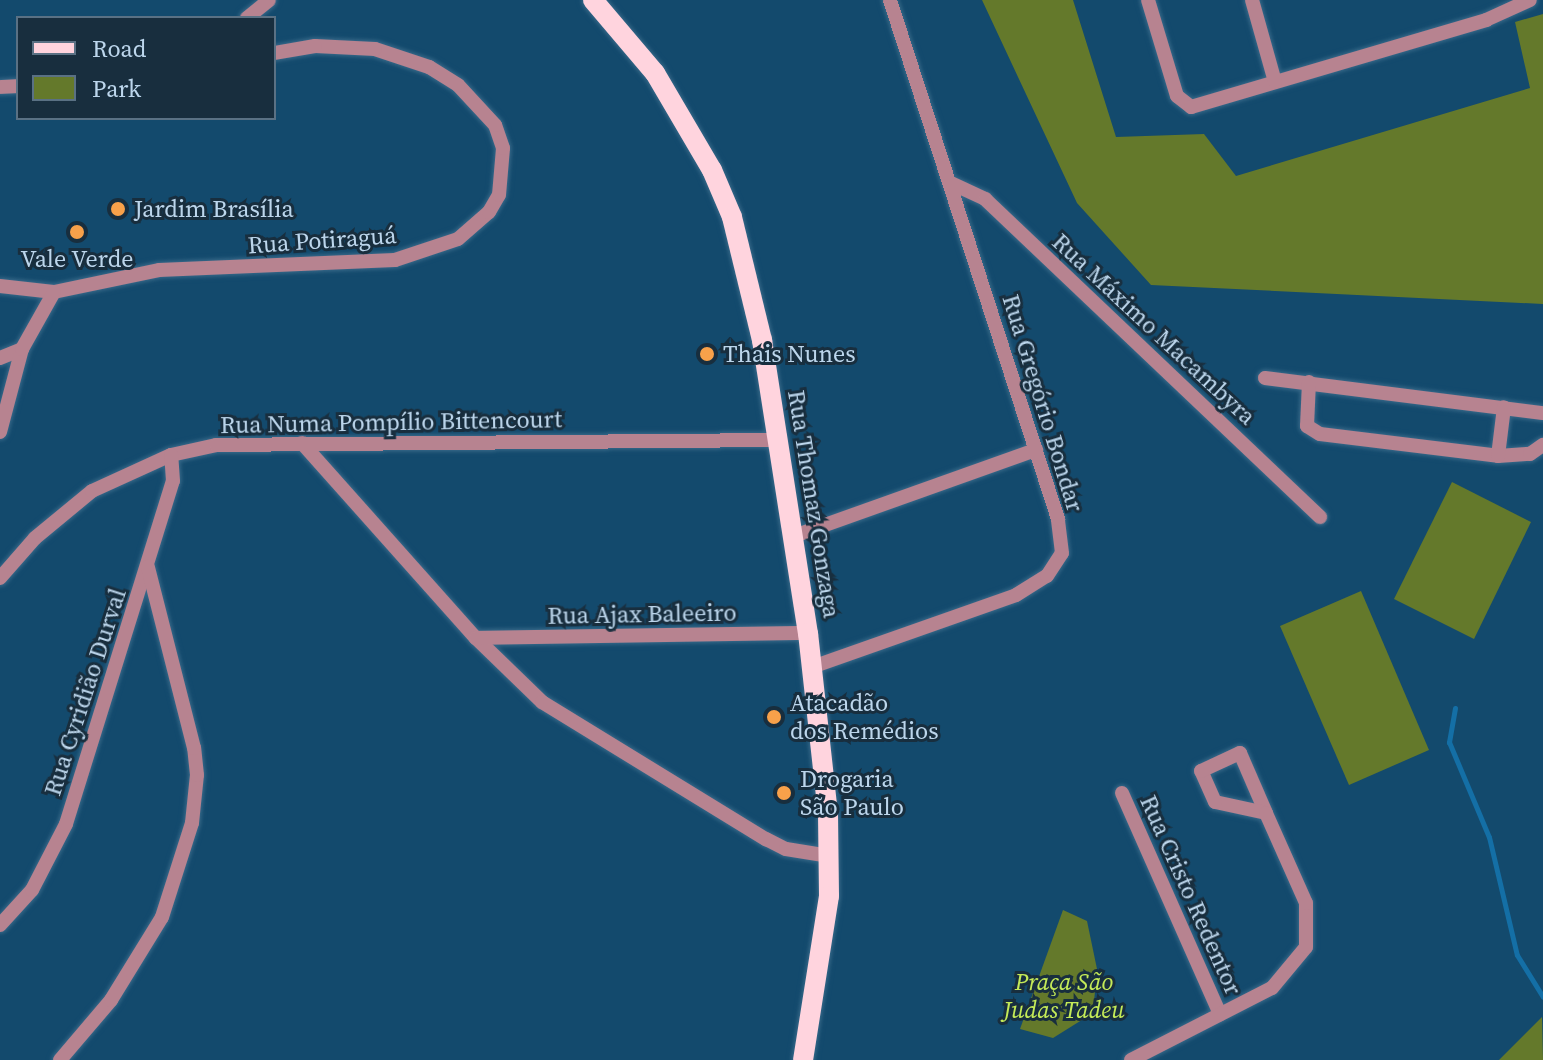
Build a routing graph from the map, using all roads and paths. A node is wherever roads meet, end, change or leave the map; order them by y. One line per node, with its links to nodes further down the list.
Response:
1 (269, 0): 7 (street)
2 (593, 0): 20 (main road, Rua Thomaz Gonzaga)
3 (890, 0): 10 (street, Rua Gregório Bondar)
4 (1148, 0): 9 (street)
5 (1252, 0): 9 (street)
6 (1530, 0): 9 (street)
7 (249, 16)
8 (276, 53): 12 (street, Rua Potiraguá)
9 (1275, 82)
10 (951, 183): 23 (street, Rua Gregório Bondar); 26 (street, Rua Máximo Macambyra)
11 (0, 286): 12 (street, Rua Potiraguá)
12 (54, 292): 13 (street)
13 (22, 349): 14 (street); 19 (street)
14 (0, 358)
15 (1265, 378): 16 (street)
16 (1309, 382): 17 (street); 25 (street)
17 (1504, 407): 18 (street); 25 (street)
18 (1543, 413)
19 (0, 432)
20 (780, 440): 21 (street, Rua Numa Pompílio Bittencourt); 27 (main road, Rua Thomaz Gonzaga)
21 (302, 443): 24 (street, Rua Numa Pompílio Bittencourt); 31 (street)
22 (1543, 445): 25 (street)
23 (1036, 450): 27 (street); 32 (street, Rua Gregório Bondar)
24 (171, 455): 28 (street, Rua Cyridião Durval); 29 (street, Rua Numa Pompílio Bittencourt)
25 (1498, 456)
26 (1320, 517)
27 (794, 536): 30 (main road, Rua Thomaz Gonzaga)
28 (148, 567): 36 (street, Rua Cyridião Durval); 38 (street)
29 (0, 578)
30 (808, 633): 31 (street, Rua Ajax Baleeiro); 32 (main road, Rua Thomaz Gonzaga)
31 (476, 638): 35 (street)
32 (812, 667): 35 (main road, Rua Thomaz Gonzaga)
33 (1122, 793): 37 (street, Rua Cristo Redentor)
34 (1266, 813): 34 (street); 37 (street)
35 (829, 856): 39 (main road, Rua Thomaz Gonzaga)
36 (0, 925)
37 (1220, 1014): 40 (street)
38 (60, 1060)
39 (803, 1060)
40 (1131, 1060)

